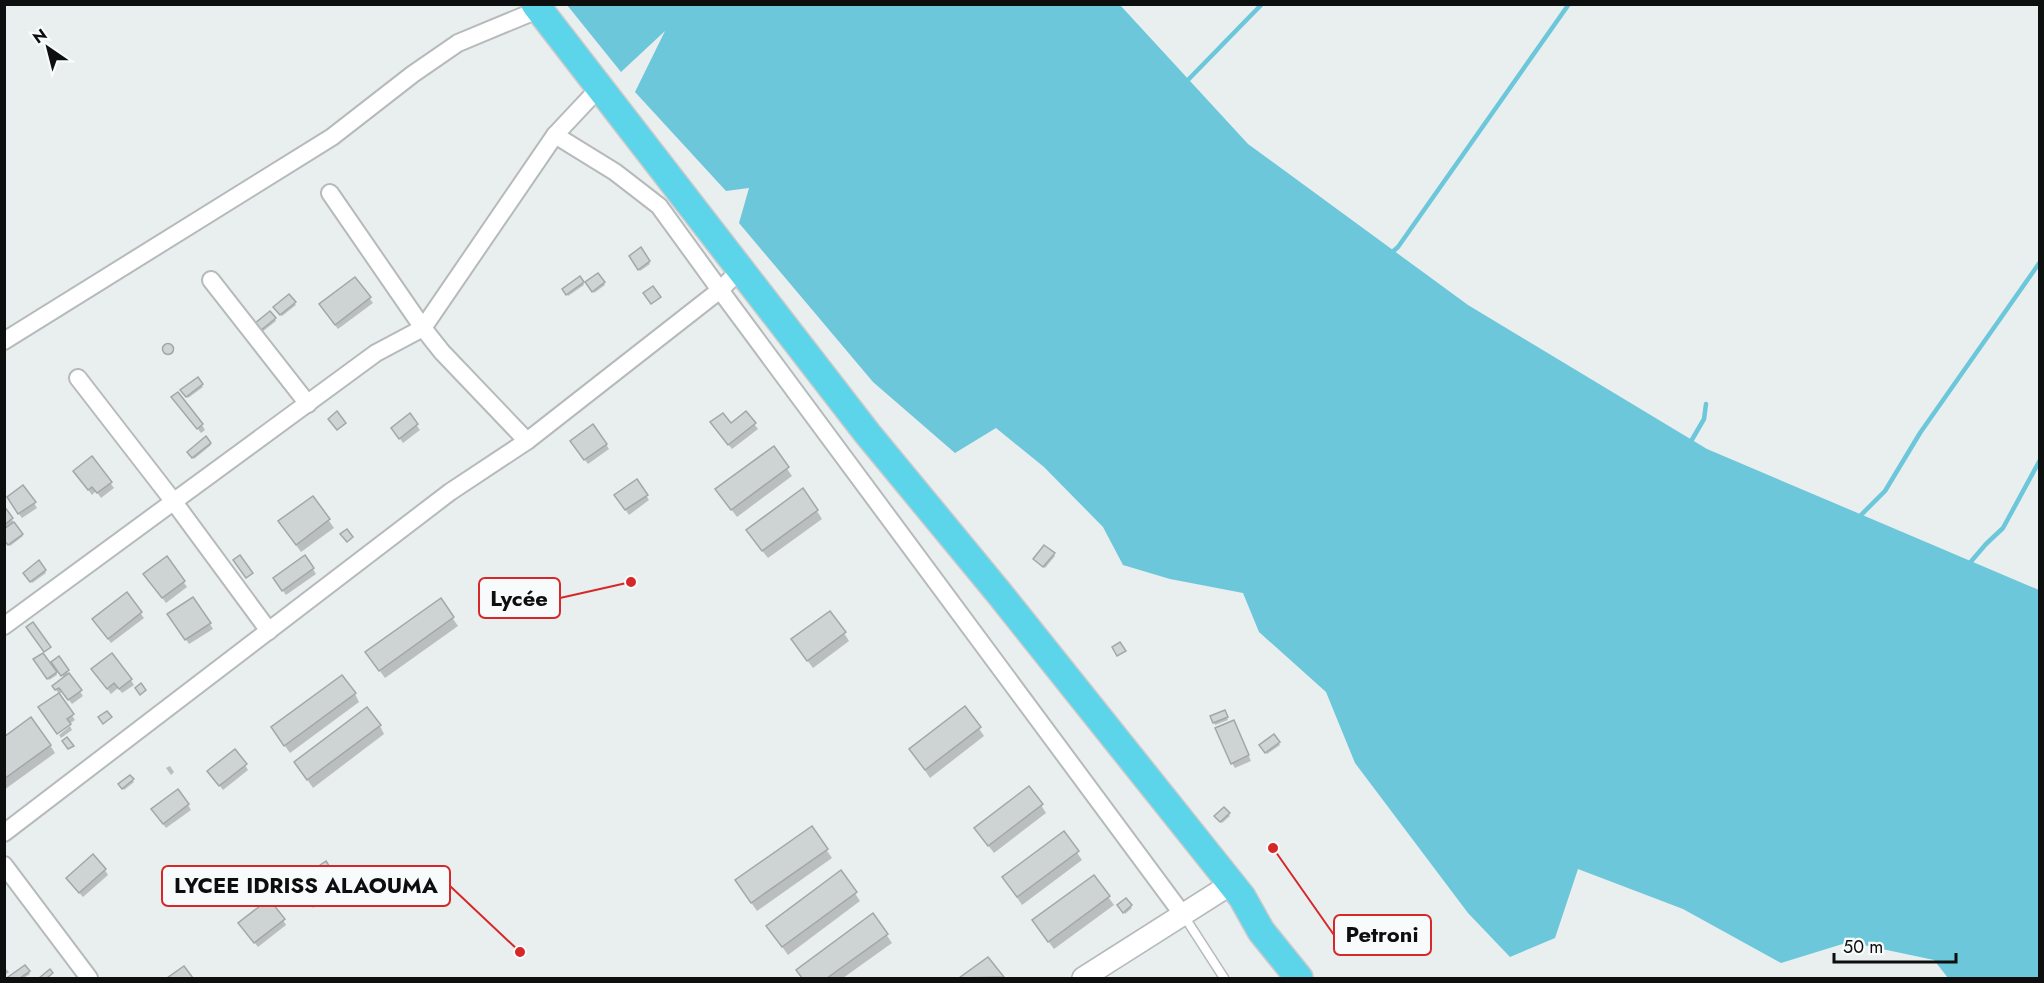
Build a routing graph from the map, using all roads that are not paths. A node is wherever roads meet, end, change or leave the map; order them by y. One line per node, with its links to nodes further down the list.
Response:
1 (537, 7): 2 (highway); 9 (street)
2 (600, 87): 3 (street); 5 (highway)
3 (555, 135): 7 (street); 8 (street)
4 (330, 193): 8 (street)
5 (741, 269): 7 (street); 18 (highway)
6 (211, 280): 11 (street)
7 (720, 290): 12 (street); 19 (street)
8 (423, 328): 11 (street); 12 (street)
9 (4, 341)
10 (78, 378): 13 (street)
11 (308, 404): 13 (street)
12 (527, 441): 15 (street)
13 (174, 502): 14 (street); 15 (street)
14 (4, 626)
15 (269, 631): 16 (street)
16 (4, 833)
17 (4, 865): 20 (street)
18 (1236, 890): 19 (street); 23 (highway); 24 (highway)
19 (1183, 915): 21 (street); 22 (lane)
20 (89, 978)
21 (1083, 978)
22 (1224, 978)
23 (1299, 978)
24 (1317, 978)

